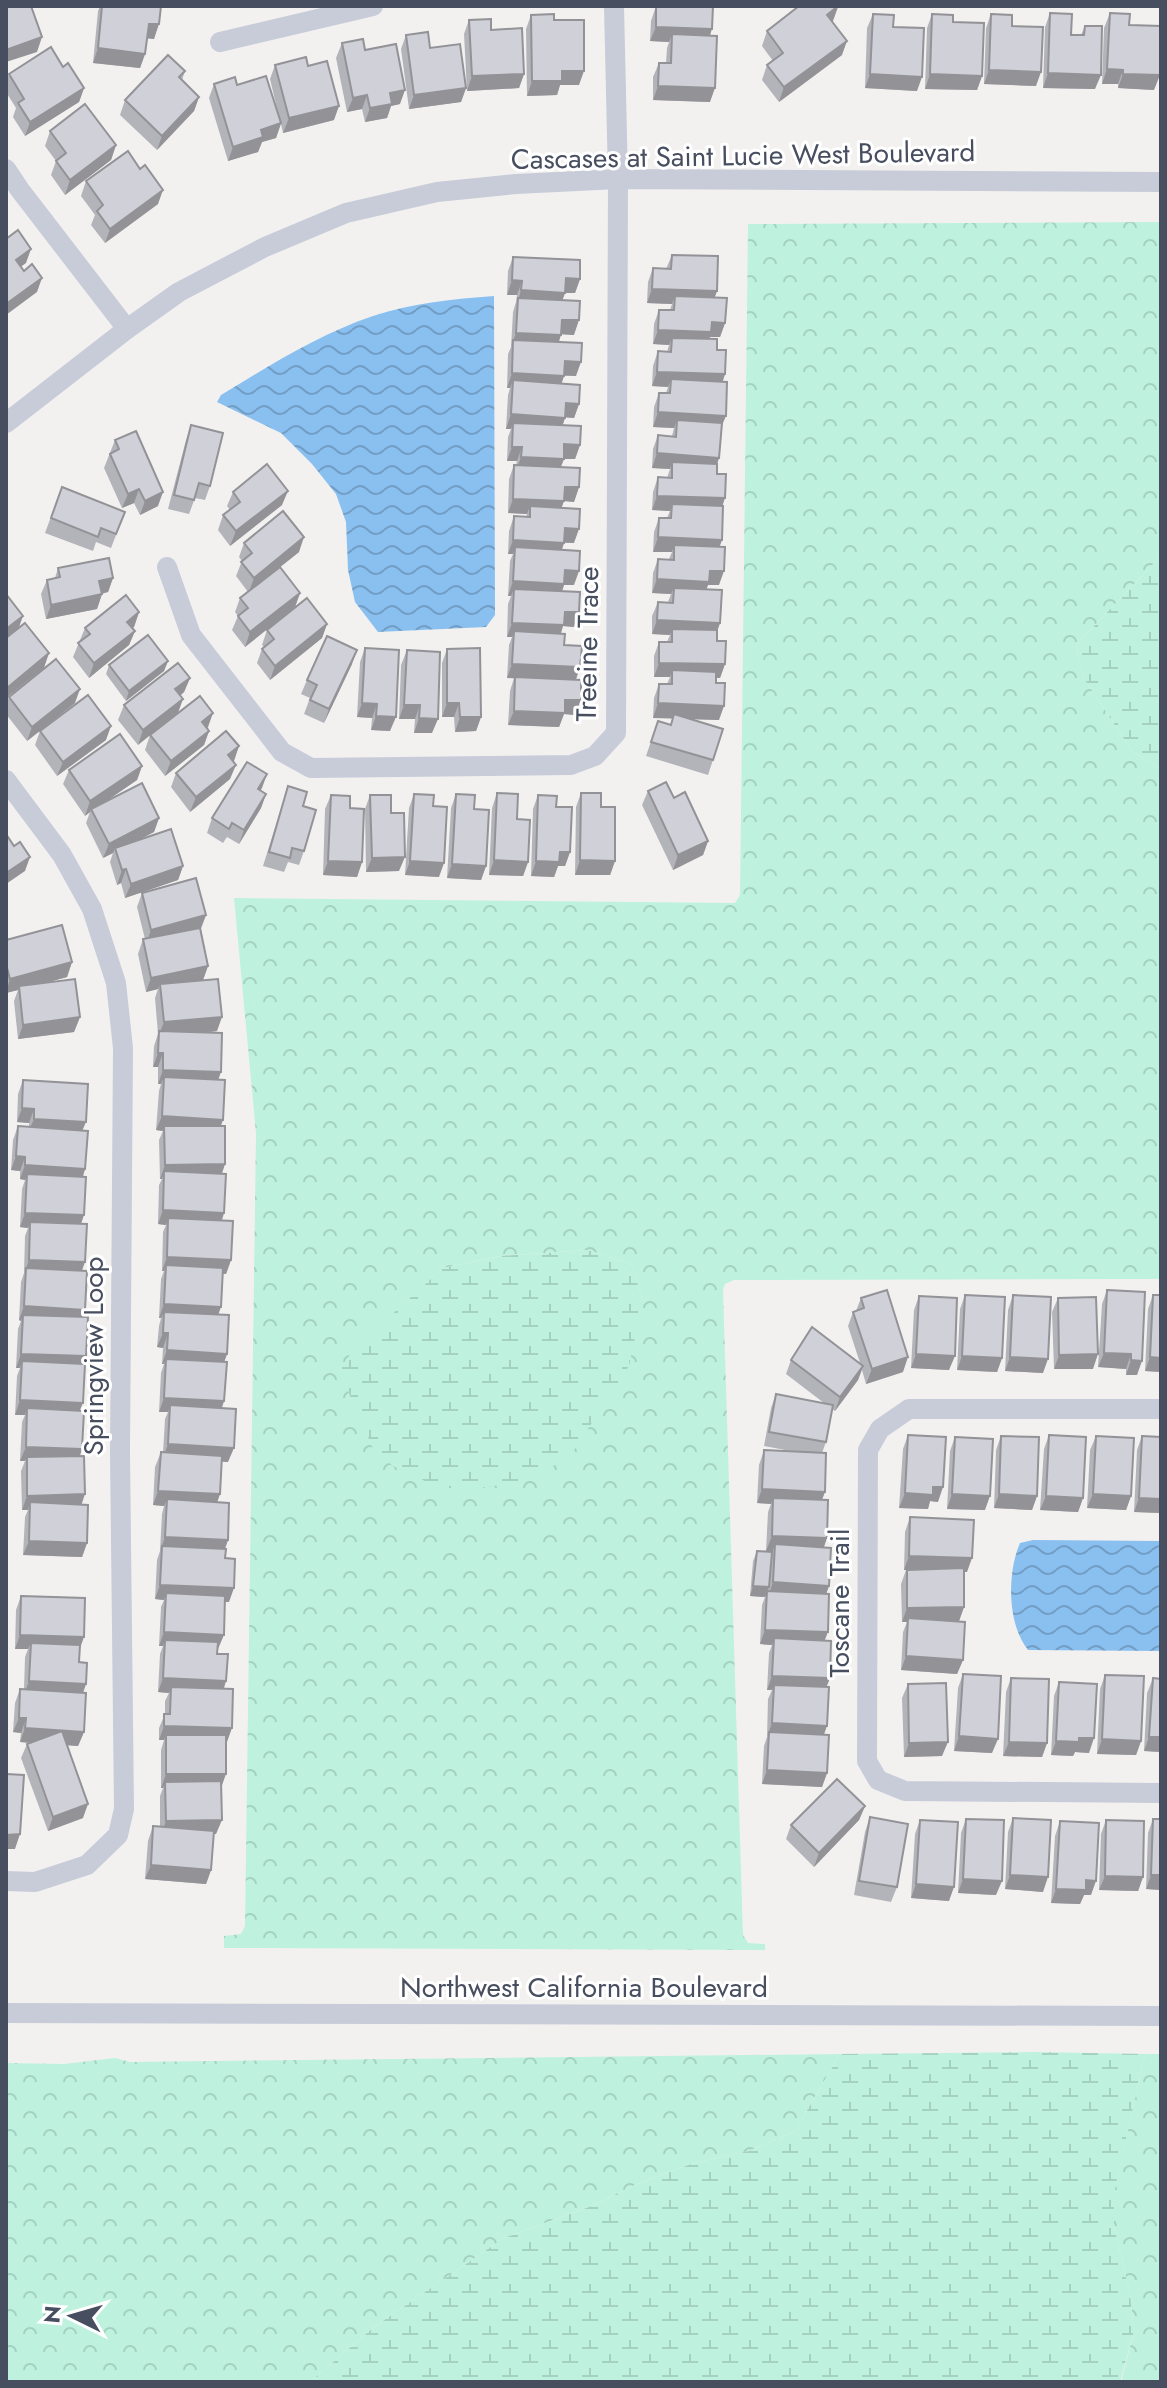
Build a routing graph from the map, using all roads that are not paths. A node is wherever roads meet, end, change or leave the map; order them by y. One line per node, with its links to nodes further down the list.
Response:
1 (373, 6): 3 (street)
2 (614, 6): 5 (street, Treeine Trace)
3 (220, 42)
4 (6, 169): 7 (street)
5 (618, 179): 6 (street, Cascases at Saint Lucie West Boulevard); 7 (street, Cascases at Saint Lucie West Boulevard); 9 (street, Treeine Trace)
6 (1161, 182)
7 (127, 329): 8 (street, Cascases at Saint Lucie West Boulevard)
8 (6, 423)
9 (167, 567)
10 (6, 780): 13 (street, Springview Loop)
11 (1161, 1409): 12 (street, Toscane Trail)
12 (1161, 1793)
13 (6, 1881)
14 (6, 2013): 15 (street, Northwest California Boulevard)
15 (1161, 2016)

